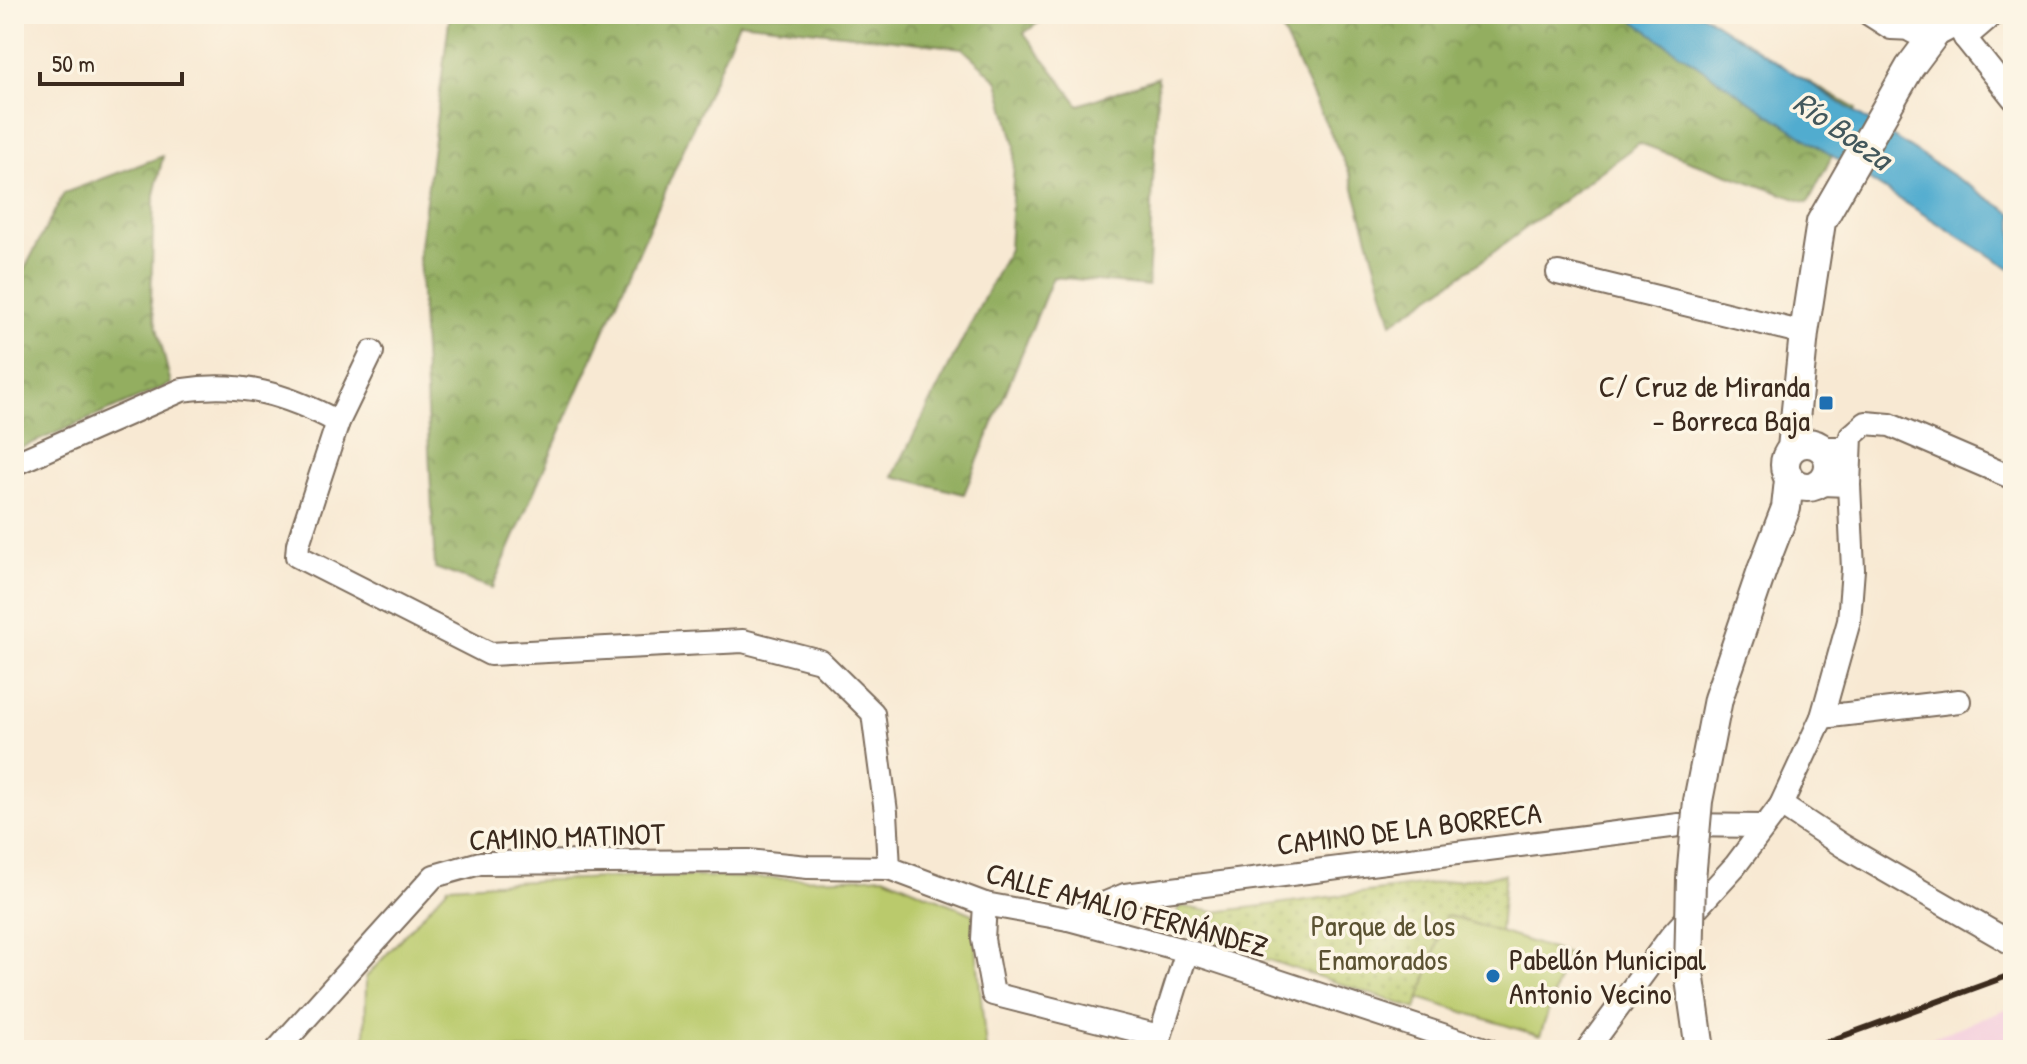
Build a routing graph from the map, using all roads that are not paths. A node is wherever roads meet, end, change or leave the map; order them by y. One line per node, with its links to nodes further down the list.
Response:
1 (1993, 14): 2 (street)
2 (1921, 23): 3 (street); 5 (street)
3 (2013, 98)
4 (1558, 273): 5 (street)
5 (1804, 333): 8 (street)
6 (372, 352): 7 (street)
7 (338, 422): 10 (street); 18 (street)
8 (1810, 447): 9 (street); 12 (street); 12 (street)
9 (1850, 448): 11 (street); 13 (street)
10 (14, 464)
11 (2013, 478)
12 (1806, 484): 13 (street); 27 (street, bridge)
13 (1849, 485): 15 (street)
14 (1959, 701): 15 (street)
15 (1822, 717): 16 (street)
16 (1781, 805): 17 (street); 21 (street)
17 (1764, 826): 20 (street, CAMINO DE LA BORRECA); 26 (street)
18 (889, 868): 19 (street, CALLE AMALIO FERNÁNDEZ); 24 (street, CAMINO MATINOT)
19 (985, 904): 20 (street, CALLE AMALIO FERNÁNDEZ); 23 (street)
20 (1068, 919): 22 (street, CALLE AMALIO FERNÁNDEZ)
21 (2013, 944)
22 (1187, 951): 23 (street); 25 (street, CALLE AMALIO FERNÁNDEZ)
23 (1157, 1043)
24 (277, 1050)
25 (1488, 1050)
26 (1587, 1050)
27 (1700, 1050)

